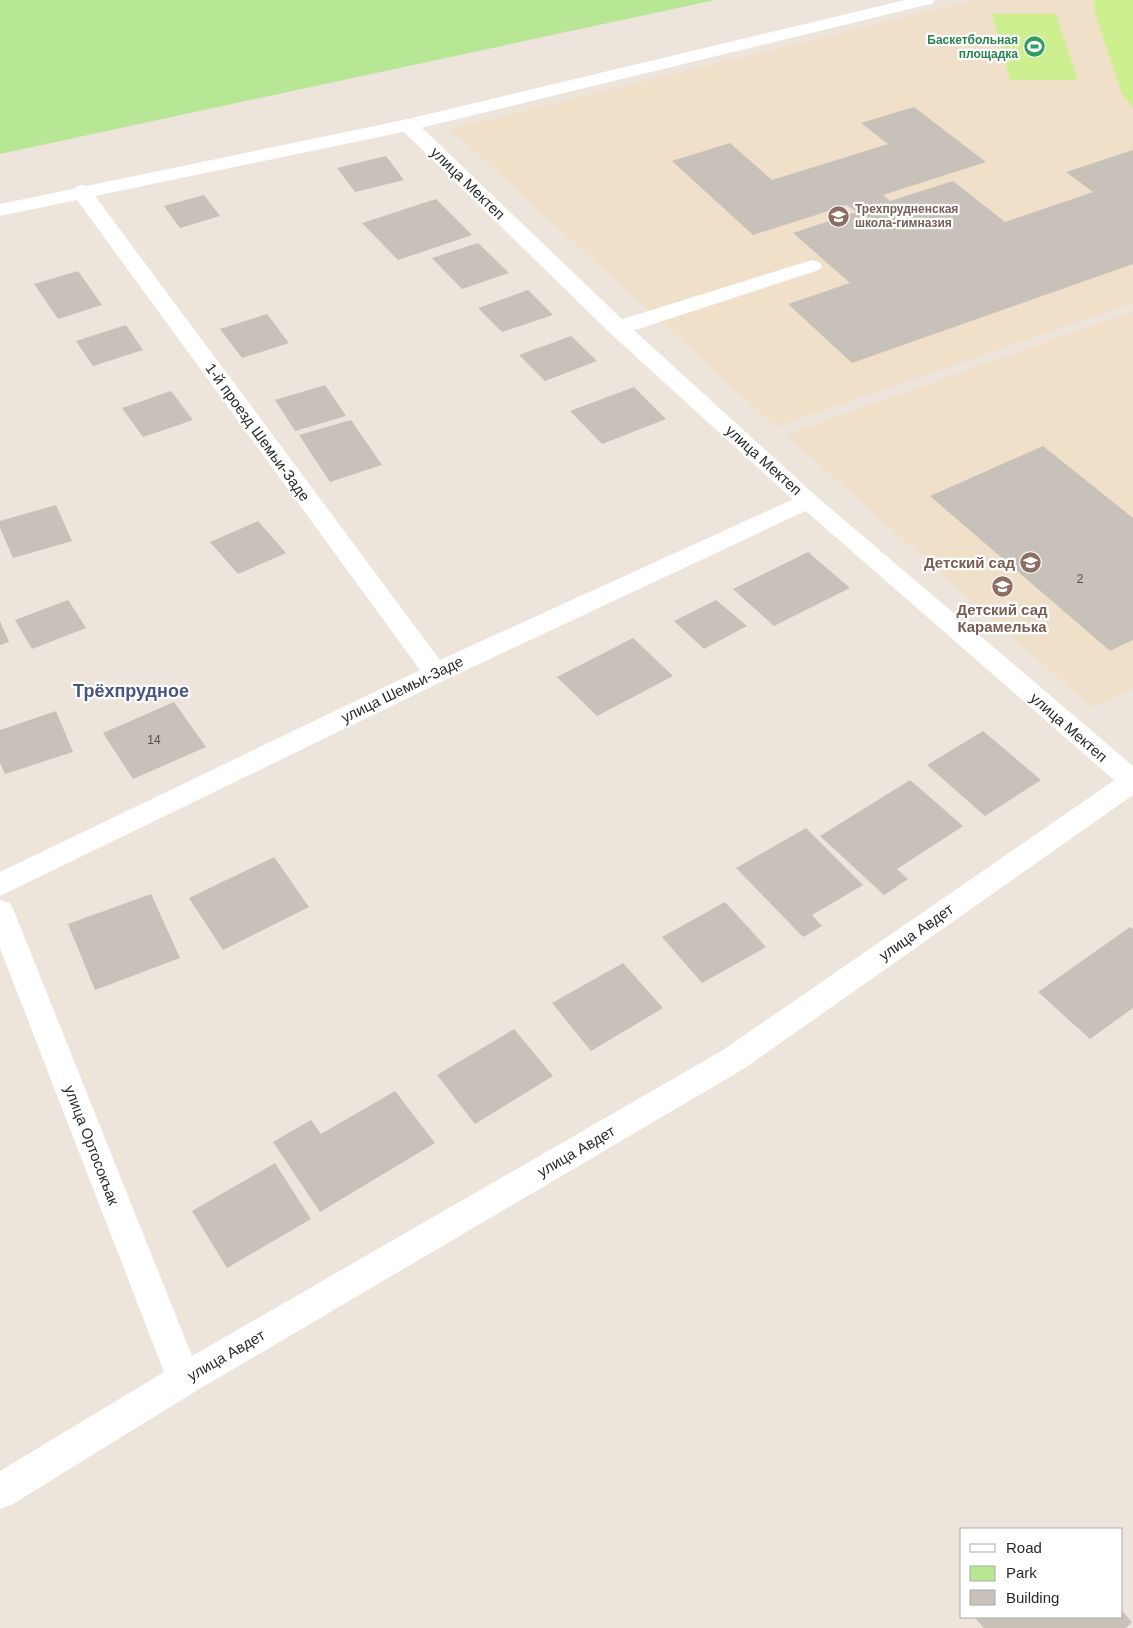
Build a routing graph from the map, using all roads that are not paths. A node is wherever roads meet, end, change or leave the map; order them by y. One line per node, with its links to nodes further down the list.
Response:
1 (926, 0): 2 (street)
2 (408, 125): 3 (street); 6 (street, улица Мектеп)
3 (80, 191): 4 (street); 8 (street, 1-й проезд Шемьи-Заде)
4 (0, 210)
5 (812, 266): 6 (street)
6 (618, 328): 7 (street, улица Мектеп)
7 (808, 501): 8 (street, улица Шемьи-Заде); 9 (street, улица Мектеп)
8 (436, 673): 10 (street, улица Шемьи-Заде)
9 (1133, 782): 12 (street, улица Авдет)
10 (0, 885)
11 (0, 911): 12 (street, улица Ортосокъак)
12 (184, 1379): 13 (street, улица Авдет)
13 (0, 1491)

